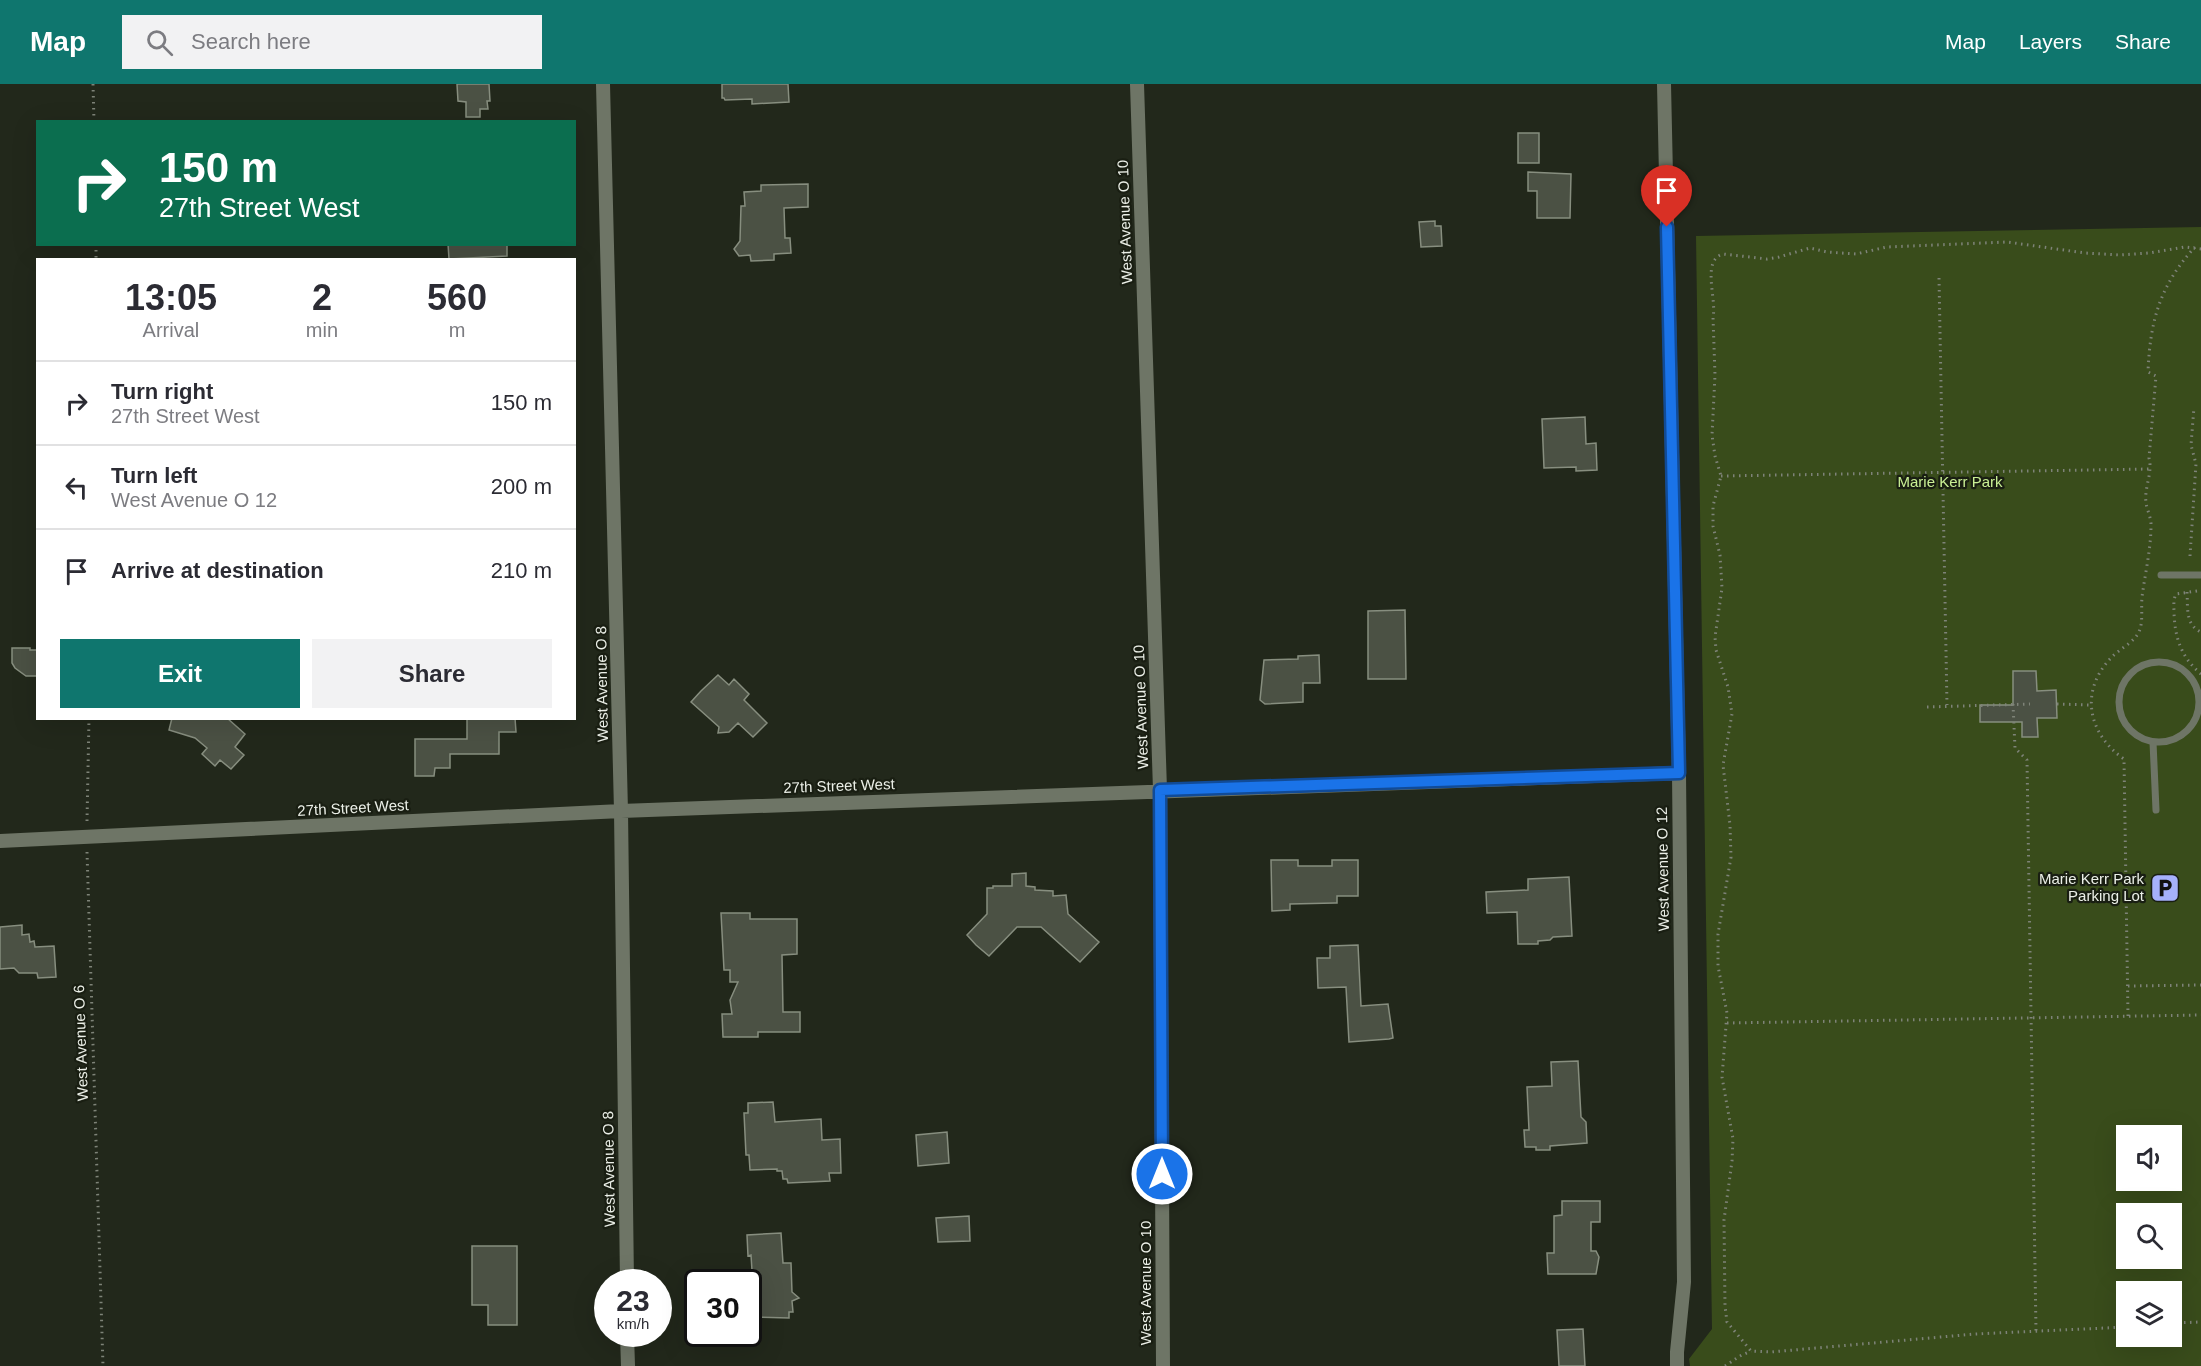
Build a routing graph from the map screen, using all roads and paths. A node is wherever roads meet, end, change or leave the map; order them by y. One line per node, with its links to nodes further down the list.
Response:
1 (93, 84): 5 (path)
2 (603, 84): 32 (street, West Avenue O 8)
3 (1137, 84): 30 (street, West Avenue O 10)
4 (1664, 84): 29 (street, West Avenue O 12)
5 (94, 120)
6 (2195, 247): 7 (path); 10 (path); 12 (path)
7 (2201, 249)
8 (1938, 278): 11 (path)
9 (2194, 407): 13 (path)
10 (2150, 469): 11 (path); 25 (path)
11 (1942, 471): 12 (path); 24 (path)
12 (1721, 476): 40 (path)
13 (2190, 556)
14 (2161, 575): 15 (lane)
15 (2201, 575)
16 (2187, 591): 17 (path); 18 (path); 19 (path)
17 (2197, 591)
18 (2201, 632)
19 (2201, 674)
20 (2200, 702): 28 (lane); 28 (lane)
21 (2013, 704): 22 (path); 24 (path); 39 (path)
22 (2030, 704)
23 (2057, 704): 25 (path)
24 (1947, 705): 26 (path)
25 (2091, 705): 36 (path)
26 (1927, 707)
27 (89, 720): 33 (path, West Avenue O 6)
28 (2153, 742): 31 (lane)
29 (1679, 773): 30 (street, 27th Street West); 51 (street, West Avenue O 12)
30 (1160, 790): 32 (street, 27th Street West); 50 (street, West Avenue O 10)
31 (2156, 810)
32 (621, 811): 33 (street, 27th Street West); 41 (street, West Avenue O 8)
33 (87, 838): 34 (street, 27th Street West); 48 (path, West Avenue O 6)
34 (0, 841)
35 (2201, 985): 36 (path)
36 (2128, 986): 38 (path)
37 (2201, 1015): 38 (path)
38 (2128, 1016): 39 (path)
39 (2031, 1018): 40 (path); 45 (path)
40 (1727, 1023): 47 (path)
41 (627, 1269)
42 (2201, 1322): 43 (path)
43 (2182, 1323)
44 (2116, 1327): 45 (path)
45 (2036, 1331): 47 (path)
46 (627, 1347): 49 (street)
47 (1751, 1351): 52 (path)
48 (104, 1366)
49 (628, 1366)
50 (1163, 1366)
51 (1677, 1366)
52 (1725, 1366)

